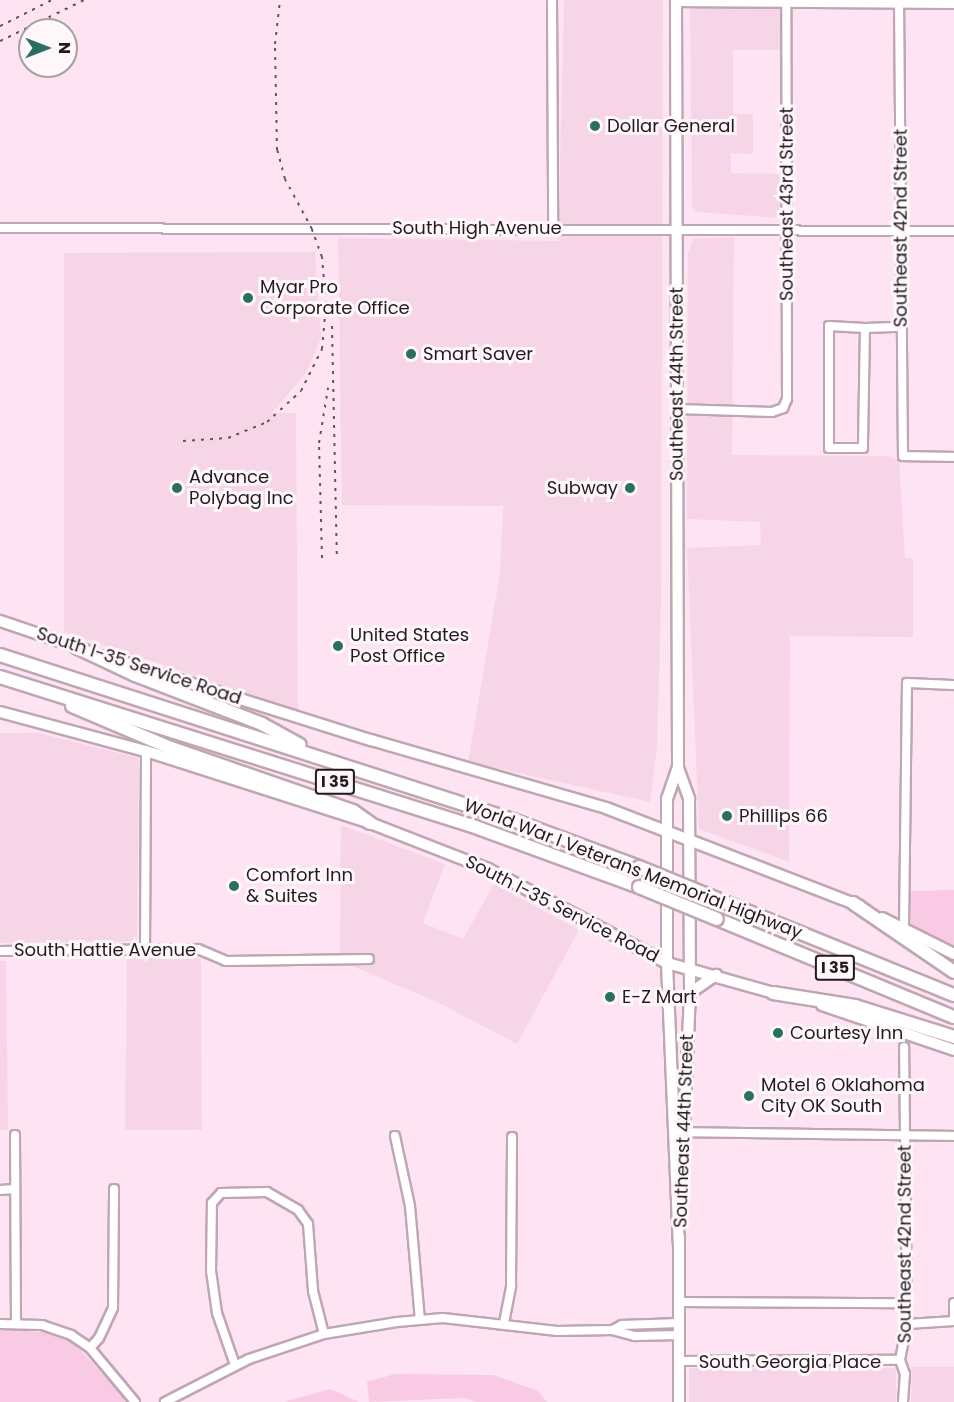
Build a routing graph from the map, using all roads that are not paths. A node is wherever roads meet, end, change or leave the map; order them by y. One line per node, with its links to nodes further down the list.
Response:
1 (552, 0): 7 (street)
2 (676, 1): 3 (street); 8 (main road, Southeast 44th Street)
3 (786, 1): 4 (street); 9 (street, Southeast 43rd Street)
4 (899, 2): 5 (street); 10 (street, Southeast 42nd Street)
5 (954, 4)
6 (0, 228): 7 (street, South High Avenue)
7 (553, 228): 8 (street, South High Avenue)
8 (676, 229): 9 (street, South High Avenue); 14 (main road, Southeast 44th Street)
9 (788, 230): 10 (street, South High Avenue); 14 (street, Southeast 43rd Street)
10 (901, 231): 11 (street, South High Avenue); 12 (street, Southeast 42nd Street)
11 (954, 231)
12 (902, 327): 13 (street); 15 (street, Southeast 42nd Street)
13 (865, 328): 13 (street)
14 (677, 409): 25 (main road, Southeast 44th Street)
15 (954, 457)
16 (0, 621): 17 (main road, South I-35 Service Road)
17 (76, 647): 24 (highway); 27 (main road, South I-35 Service Road)
18 (0, 655): 24 (highway, World War I Veterans Memorial Highway / I 35)
19 (0, 677): 20 (highway, World War I Veterans Memorial Highway / I 35)
20 (28, 685): 28 (highway); 44 (highway, World War I Veterans Memorial Highway / I 35, bridge)
21 (954, 685): 32 (street)
22 (0, 712): 23 (main road, South I-35 Service Road)
23 (146, 751): 28 (main road, South I-35 Service Road); 33 (street)
24 (325, 758): 43 (highway, World War I Veterans Memorial Highway / I 35, bridge)
25 (678, 767): 26 (main road, Southeast 44th Street); 30 (main road, Southeast 44th Street)
26 (667, 799): 27 (main road); 29 (main road, Southeast 44th Street)
27 (642, 821): 29 (main road, South I-35 Service Road)
28 (370, 823): 37 (main road, South I-35 Service Road)
29 (668, 829): 30 (main road, South I-35 Service Road); 37 (main road, Southeast 44th Street)
30 (689, 837): 31 (main road, South I-35 Service Road); 38 (main road, Southeast 44th Street)
31 (853, 903): 32 (main road, South I-35 Service Road); 39 (highway)
32 (904, 928): 35 (main road, South I-35 Service Road)
33 (145, 949): 34 (street, South Hattie Avenue); 36 (street, South Hattie Avenue)
34 (0, 951)
35 (954, 954)
36 (369, 959)
37 (668, 963): 38 (main road, South I-35 Service Road); 48 (main road, Southeast 44th Street)
38 (690, 967): 40 (main road, South I-35 Service Road); 41 (main road, Southeast 44th Street)
39 (954, 972)
40 (716, 975): 41 (main road); 42 (main road, South I-35 Service Road)
41 (690, 993): 48 (main road, Southeast 44th Street)
42 (773, 993): 45 (highway); 47 (main road, South I-35 Service Road)
43 (954, 995)
44 (954, 1017)
45 (954, 1036)
46 (904, 1047): 51 (street, Southeast 42nd Street)
47 (954, 1050)
48 (679, 1132): 51 (street); 57 (main road, Southeast 44th Street)
49 (15, 1135): 56 (street)
50 (395, 1136): 60 (street)
51 (905, 1136): 52 (street); 58 (street, Southeast 42nd Street)
52 (954, 1136)
53 (512, 1137): 62 (street)
54 (114, 1189): 70 (street)
55 (0, 1190): 56 (street)
56 (15, 1190): 65 (street)
57 (679, 1302): 58 (street); 63 (main road, Southeast 44th Street)
58 (906, 1303): 66 (street, Southeast 42nd Street)
59 (954, 1303): 61 (street)
60 (420, 1320): 62 (street); 68 (street)
61 (954, 1321): 66 (street)
62 (504, 1323): 67 (street)
63 (679, 1323): 67 (street); 69 (main road, Southeast 44th Street)
64 (0, 1324): 65 (street)
65 (16, 1324): 70 (street)
66 (907, 1324): 71 (street, Southeast 42nd Street)
67 (612, 1330): 69 (street)
68 (324, 1334): 73 (street); 73 (street)
69 (679, 1335): 72 (main road, Southeast 44th Street)
70 (90, 1348): 74 (street)
71 (900, 1360): 72 (street, South Georgia Place); 77 (street, Southeast 42nd Street)
72 (679, 1361): 76 (main road, Southeast 44th Street)
73 (235, 1365): 75 (street)
74 (135, 1402)
75 (165, 1402)
76 (679, 1402)
77 (903, 1402)

